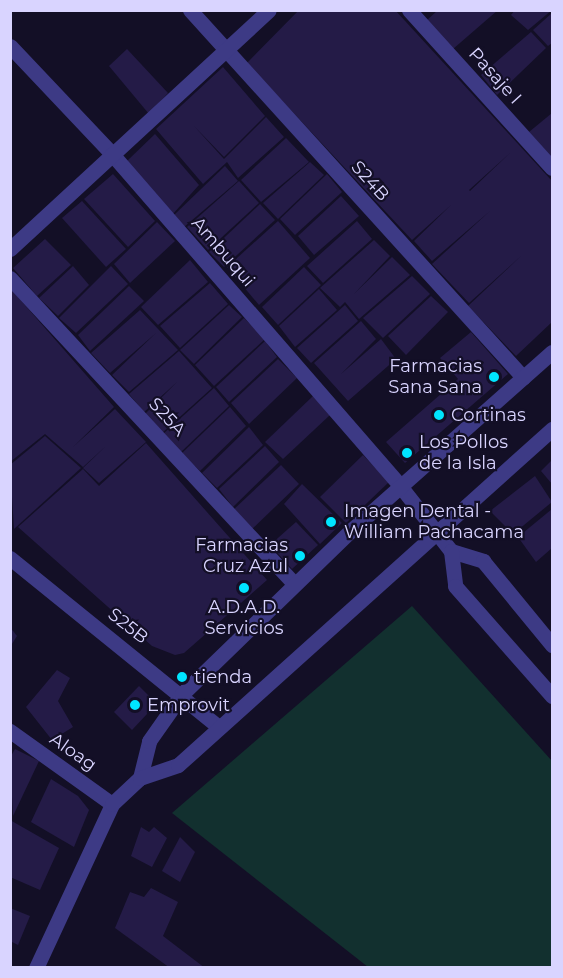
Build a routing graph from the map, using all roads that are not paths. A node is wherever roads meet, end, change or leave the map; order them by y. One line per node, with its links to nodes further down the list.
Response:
1 (190, 10): 5 (street, S24B)
2 (269, 10): 5 (street)
3 (409, 10): 7 (street, Pasaje I)
4 (10, 46): 6 (street, Ambuqui)
5 (224, 50): 6 (street); 11 (street, S24B)
6 (112, 154): 8 (street); 13 (street, Ambuqui)
7 (552, 168)
8 (10, 249)
9 (10, 278): 17 (street, S25A)
10 (552, 352): 11 (street)
11 (523, 377): 13 (street)
12 (552, 429): 14 (street)
13 (401, 487): 14 (street, Ambuqui); 17 (street)
14 (435, 532): 15 (street, Ambuqui); 21 (street)
15 (451, 550): 18 (street); 20 (street)
16 (10, 558): 19 (street, S25B)
17 (294, 584): 19 (street)
18 (552, 645)
19 (182, 694): 21 (street, S25B); 23 (street)
20 (552, 696)
21 (219, 727): 23 (street)
22 (10, 731): 24 (street, Aloag)
23 (140, 778): 24 (street)
24 (112, 804): 25 (street)
25 (36, 968)

